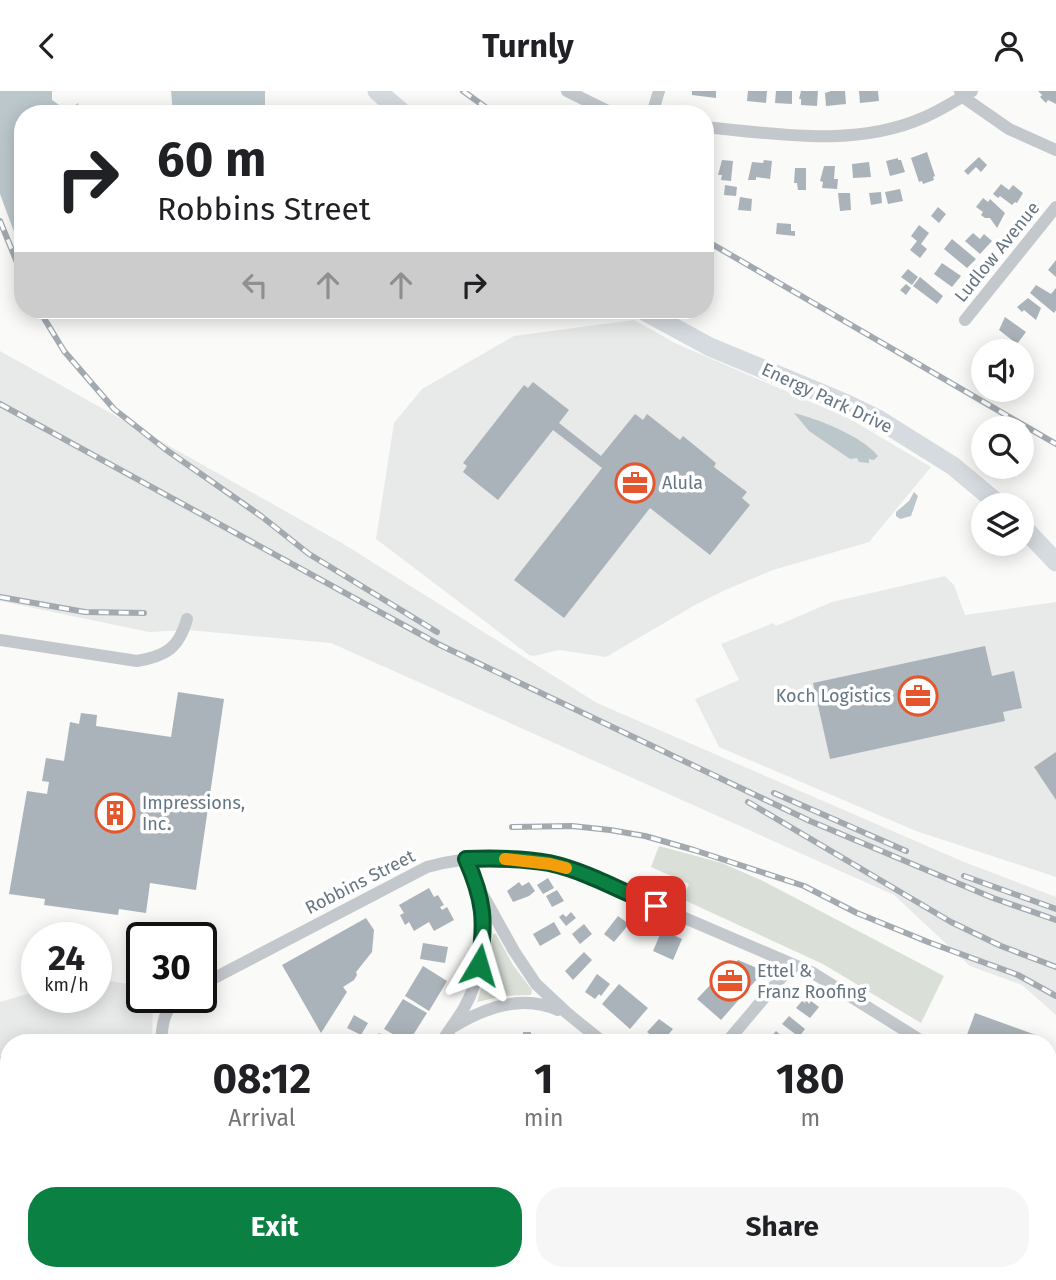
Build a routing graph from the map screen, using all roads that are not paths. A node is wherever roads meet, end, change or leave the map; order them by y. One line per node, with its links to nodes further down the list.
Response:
1 (377, 91): 4 (street)
2 (566, 91): 5 (street)
3 (965, 93): 6 (street); 7 (street)
4 (393, 105)
5 (595, 105)
6 (714, 128)
7 (1056, 150)
8 (1056, 207): 10 (street, Ludlow Avenue)
9 (659, 319): 11 (street, Energy Park Drive)
10 (965, 320)
11 (985, 493)
12 (1034, 539): 13 (street)
13 (1056, 562)
14 (187, 619): 15 (street)
15 (0, 640)
16 (466, 859): 17 (street); 18 (street, Robbins Street); 19 (street, Robbins Street)
17 (479, 888): 21 (street); 22 (street)
18 (792, 964): 26 (street); 27 (street, Robbins Street)
19 (217, 977)
20 (166, 1013): 23 (street)
21 (567, 1013): 22 (street); 25 (street)
22 (450, 1029): 24 (street)
23 (162, 1034)
24 (447, 1034)
25 (593, 1034)
26 (734, 1034)
27 (911, 1034)

